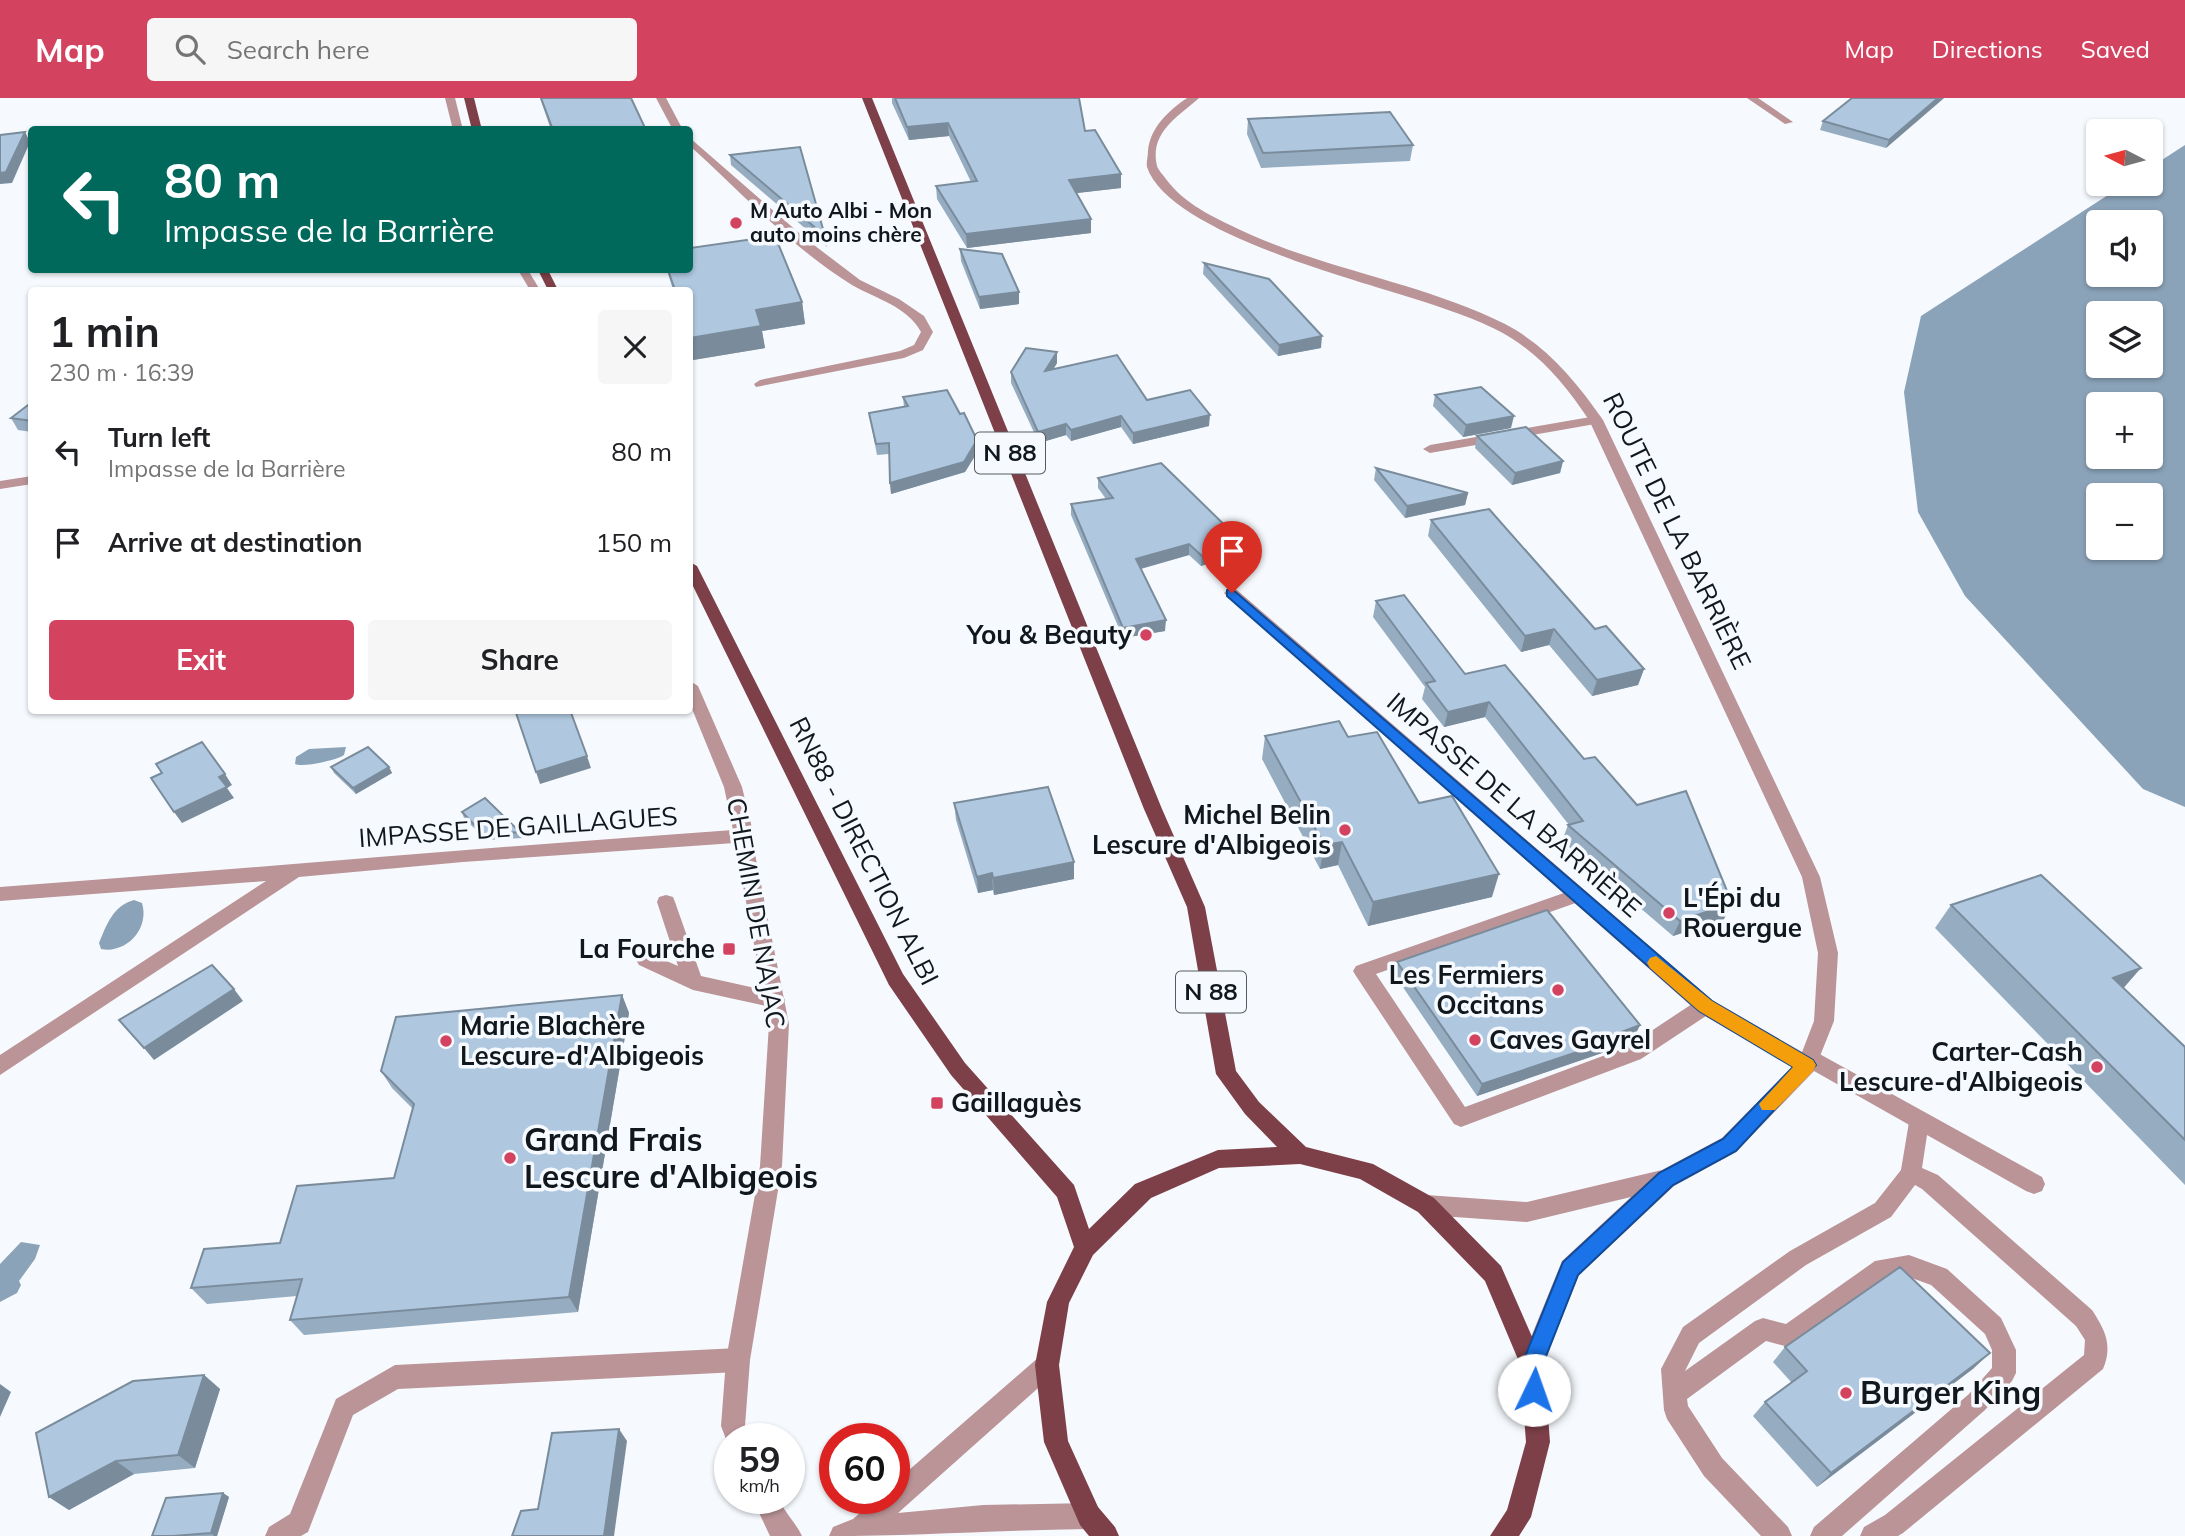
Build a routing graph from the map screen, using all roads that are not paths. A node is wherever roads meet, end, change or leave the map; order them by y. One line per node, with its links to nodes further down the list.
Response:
1 (450, 98): 8 (street)
2 (469, 98): 9 (main road)
3 (661, 98): 10 (street)
4 (867, 98): 32 (main road, N 88)
5 (1194, 98): 13 (street, ROUTE DE LA BARRIÈRE)
6 (1752, 98): 7 (street)
7 (1788, 122)
8 (457, 126)
9 (476, 126)
10 (676, 126)
11 (693, 144): 12 (street)
12 (760, 384)
13 (1596, 420): 14 (street); 29 (street, ROUTE DE LA BARRIÈRE)
14 (1430, 449)
15 (28, 481): 16 (street)
16 (0, 485)
17 (693, 572): 37 (main road, RN88 - DIRECTION ALBI)
18 (1232, 593): 23 (street, IMPASSE DE LA BARRIÈRE)
19 (693, 693): 20 (street, CHEMIN DE NAJAC)
20 (745, 836): 21 (street, IMPASSE DE GAILLAGUES); 27 (street, CHEMIN DE NAJAC)
21 (295, 872): 22 (street, IMPASSE DE GAILLAGUES); 30 (street, IMPASSE DE GAILLAGUES)
22 (0, 894)
23 (1578, 895): 28 (street, IMPASSE DE LA BARRIÈRE); 28 (street)
24 (666, 902): 26 (street)
25 (646, 960): 26 (street)
26 (693, 982): 27 (street)
27 (775, 1000): 38 (street, CHEMIN DE NAJAC)
28 (1705, 1006): 29 (street, IMPASSE DE LA BARRIÈRE)
29 (1808, 1062): 31 (street, IMPASSE DE LA BARRIÈRE); 34 (street, ROUTE DE LA BARRIÈRE)
30 (0, 1066)
31 (1919, 1122): 33 (street); 35 (street, IMPASSE DE LA BARRIÈRE)
32 (1300, 1155): 36 (main road); 37 (main road)
33 (1911, 1173): 41 (street); 52 (street)
34 (1666, 1179): 36 (street, ROUTE DE LA BARRIÈRE); 39 (street, ROUTE DE LA BARRIÈRE)
35 (2034, 1184)
36 (1426, 1205): 39 (main road)
37 (1085, 1248): 40 (main road)
38 (738, 1360): 42 (street, CHEMIN DE NAJAC); 47 (street)
39 (1532, 1364): 45 (main road)
40 (1047, 1366): 44 (main road); 46 (street)
41 (1675, 1393): 50 (street); 51 (street)
42 (733, 1423)
43 (772, 1514): 48 (street)
44 (1089, 1516): 46 (street); 49 (main road)
45 (1513, 1530)
46 (851, 1532)
47 (278, 1536)
48 (789, 1536)
49 (1106, 1536)
50 (1779, 1536)
51 (1823, 1536)
52 (1872, 1536)

